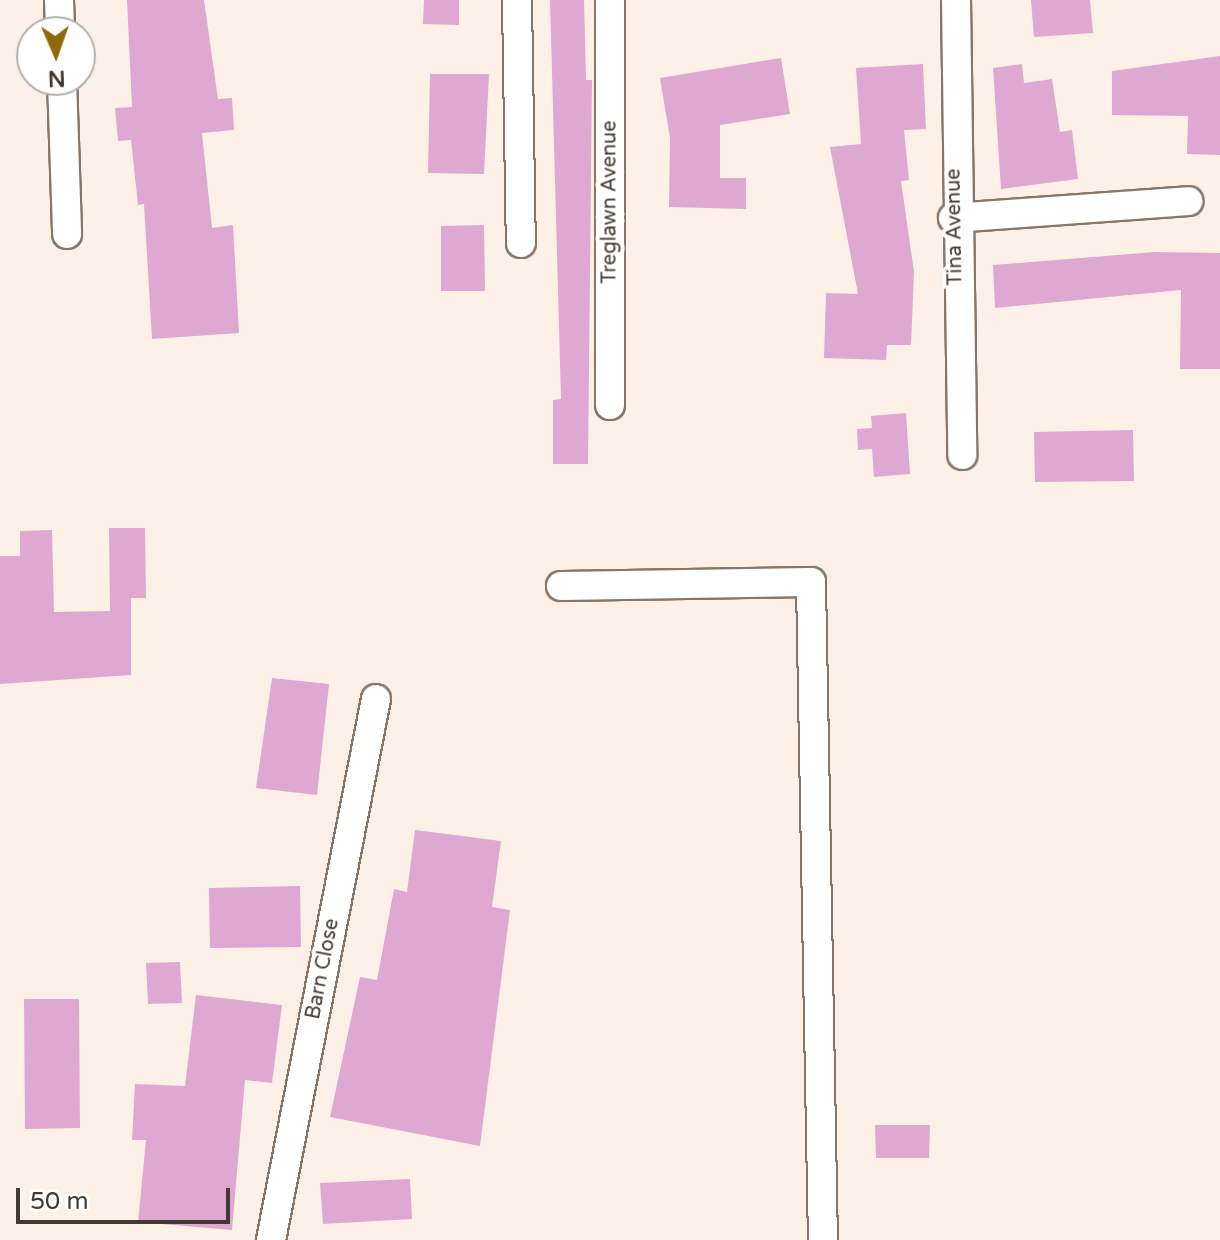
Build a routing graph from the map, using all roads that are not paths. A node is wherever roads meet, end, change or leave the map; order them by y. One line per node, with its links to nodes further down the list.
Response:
1 (517, 0): 8 (street)
2 (610, 0): 9 (street, Treglawn Avenue)
3 (956, 0): 6 (street, Tina Avenue)
4 (63, 96): 7 (street)
5 (1188, 201): 6 (street)
6 (953, 218): 10 (street, Tina Avenue)
7 (67, 234)
8 (521, 243)
9 (610, 405)
10 (962, 455)
11 (561, 586): 14 (street)
12 (376, 699): 13 (street, Barn Close)
13 (271, 1240)
14 (823, 1240)

